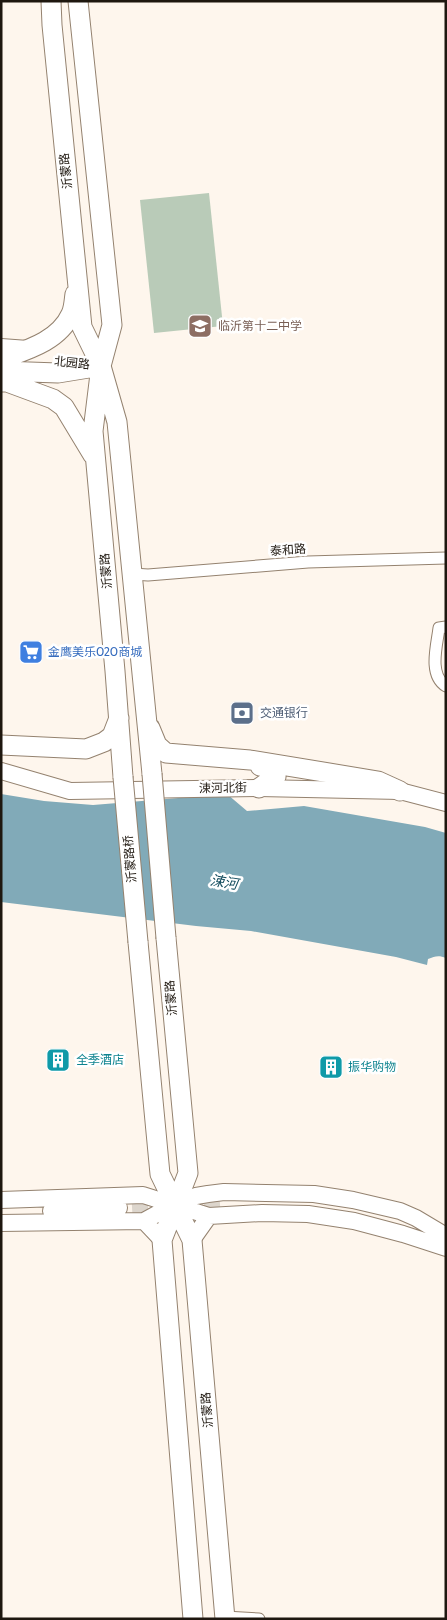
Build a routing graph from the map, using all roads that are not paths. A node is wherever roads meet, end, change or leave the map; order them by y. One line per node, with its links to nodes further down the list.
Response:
1 (52, 1): 3 (main road, 沂蒙路)
2 (78, 1): 7 (main road, 沂蒙路)
3 (77, 283): 5 (main road); 7 (main road, 沂蒙路)
4 (1, 347): 5 (main road)
5 (30, 349): 6 (main road)
6 (2, 358): 7 (main road, 北园路)
7 (102, 366): 8 (main road, 北园路); 10 (main road, 沂蒙路); 12 (main road, 沂蒙路)
8 (1, 371)
9 (1, 382): 10 (main road)
10 (96, 461): 15 (main road, 沂蒙路)
11 (446, 558): 12 (street, 泰和路)
12 (133, 574): 16 (main road, 沂蒙路)
13 (446, 627): 14 (street)
14 (446, 686)
15 (119, 717): 17 (main road); 21 (main road, 沂蒙路)
16 (147, 722): 20 (main road, 沂蒙路); 23 (main road)
17 (1, 745)
18 (1, 750): 21 (main road)
19 (1, 771): 22 (main road, 涑河北街)
20 (152, 774): 22 (main road); 26 (main road, 沂蒙路, bridge)
21 (123, 777): 25 (main road, 沂蒙路桥, bridge)
22 (259, 788): 23 (main road, 涑河北街)
23 (400, 791): 24 (main road, 涑河北街)
24 (446, 803)
25 (138, 942): 29 (main road, 沂蒙路)
26 (188, 1173): 27 (main road); 29 (main road, 沂蒙路)
27 (214, 1198): 29 (main road); 35 (main road); 38 (main road)
28 (1, 1200): 29 (main road)
29 (175, 1204): 32 (main road); 33 (main road); 36 (main road, 沂蒙路); 37 (main road, 沂蒙路)
30 (132, 1207): 31 (main road)
31 (1, 1212)
32 (210, 1216): 37 (main road); 39 (main road)
33 (144, 1221): 34 (main road); 36 (main road)
34 (1, 1223)
35 (446, 1236)
36 (162, 1240): 41 (main road, 沂蒙路)
37 (192, 1240): 40 (main road, 沂蒙路)
38 (446, 1242)
39 (446, 1248)
40 (225, 1618): 42 (street)
41 (193, 1619)
42 (259, 1619)

